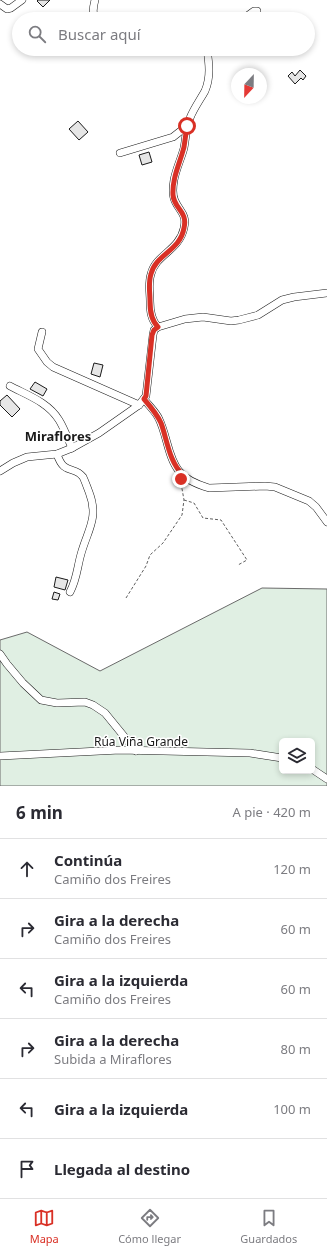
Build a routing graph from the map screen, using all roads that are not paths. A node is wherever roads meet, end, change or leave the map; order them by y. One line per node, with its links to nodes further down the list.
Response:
1 (22, 0): 3 (street)
2 (95, 0): 5 (street)
3 (0, 4)
4 (257, 11): 6 (street)
5 (93, 12)
6 (253, 12)
7 (208, 56): 8 (street)
8 (187, 126): 9 (street); 11 (street)
9 (120, 153)
10 (327, 293): 11 (street)
11 (158, 327): 14 (street)
12 (42, 332): 14 (street)
13 (10, 386): 15 (street)
14 (141, 402): 15 (street); 18 (street)
15 (72, 448): 16 (street)
16 (57, 454): 17 (street); 19 (street)
17 (0, 471)
18 (327, 522)
19 (70, 592)
20 (0, 654): 21 (street)
21 (136, 751): 22 (street, Rúa Viña Grande); 23 (street, Rúa Viña Grande)
22 (0, 756)
23 (279, 758)
24 (315, 771): 25 (street)
25 (327, 779)

